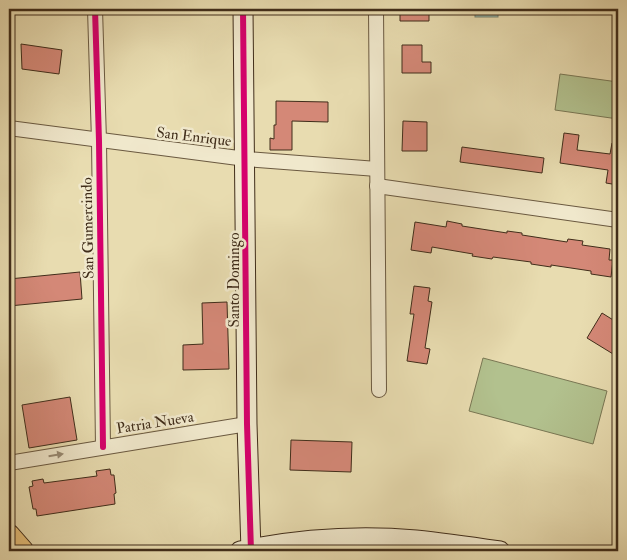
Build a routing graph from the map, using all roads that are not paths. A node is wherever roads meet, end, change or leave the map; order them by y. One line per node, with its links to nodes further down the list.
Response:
1 (95, 9): 5 (street, San Gumercindo)
2 (243, 9): 6 (street, Santo Domingo)
3 (376, 9): 7 (street)
4 (9, 128): 5 (street, San Enrique)
5 (99, 141): 6 (street, San Enrique); 12 (street, San Gumercindo)
6 (246, 159): 7 (street, San Enrique); 11 (street, Santo Domingo)
7 (377, 168): 8 (street)
8 (377, 186): 9 (street); 10 (street)
9 (618, 220)
10 (379, 390)
11 (248, 424): 12 (street, Patria Nueva); 15 (street, Santo Domingo)
12 (103, 448): 13 (street, Patria Nueva, one-way to 12)
13 (9, 462)
14 (9, 535): 16 (main road)
15 (247, 550): 17 (street)
16 (23, 551)
17 (500, 551)

